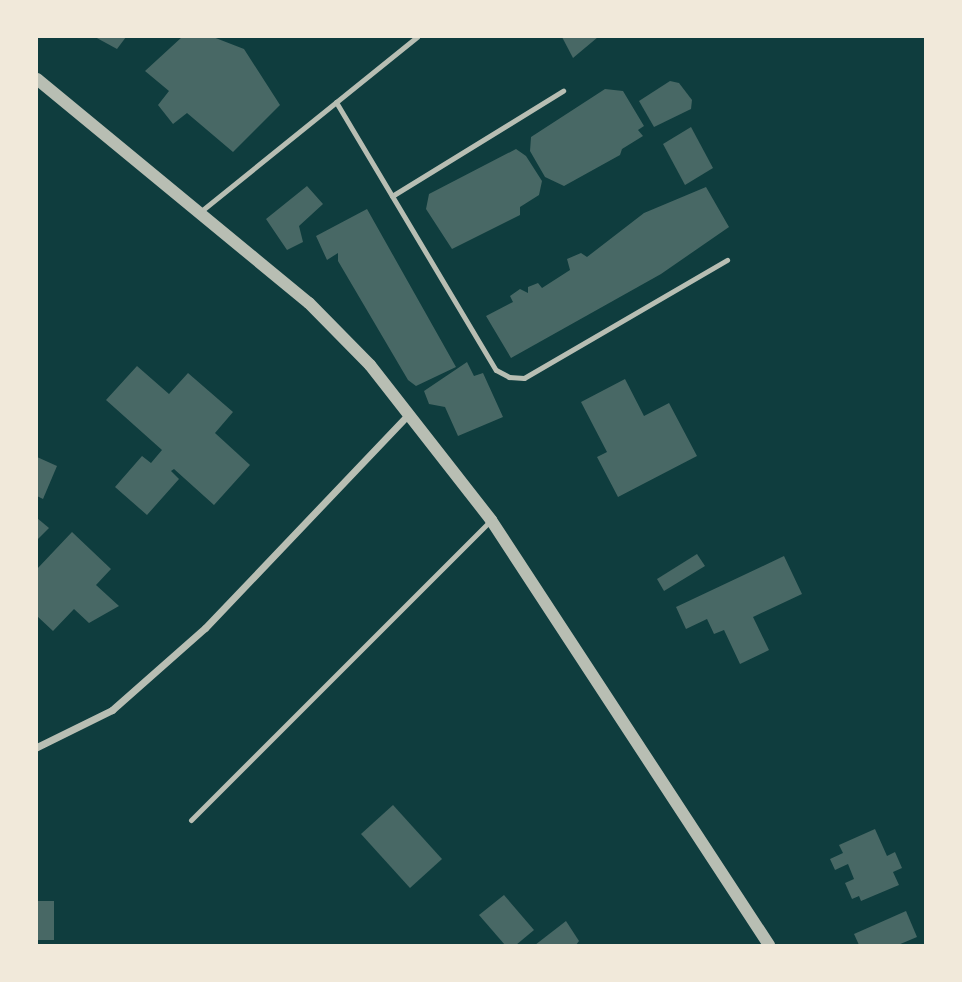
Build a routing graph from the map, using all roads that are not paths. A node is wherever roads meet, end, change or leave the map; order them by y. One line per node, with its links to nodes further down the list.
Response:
1 (417, 37): 4 (lane)
2 (37, 79): 6 (street)
3 (563, 92): 5 (lane)
4 (336, 102): 5 (lane); 6 (lane)
5 (392, 196): 7 (lane)
6 (200, 212): 8 (street)
7 (727, 260)
8 (410, 413): 9 (street); 10 (street)
9 (491, 520): 11 (lane); 12 (street)
10 (37, 747)
11 (191, 820)
12 (769, 945)

